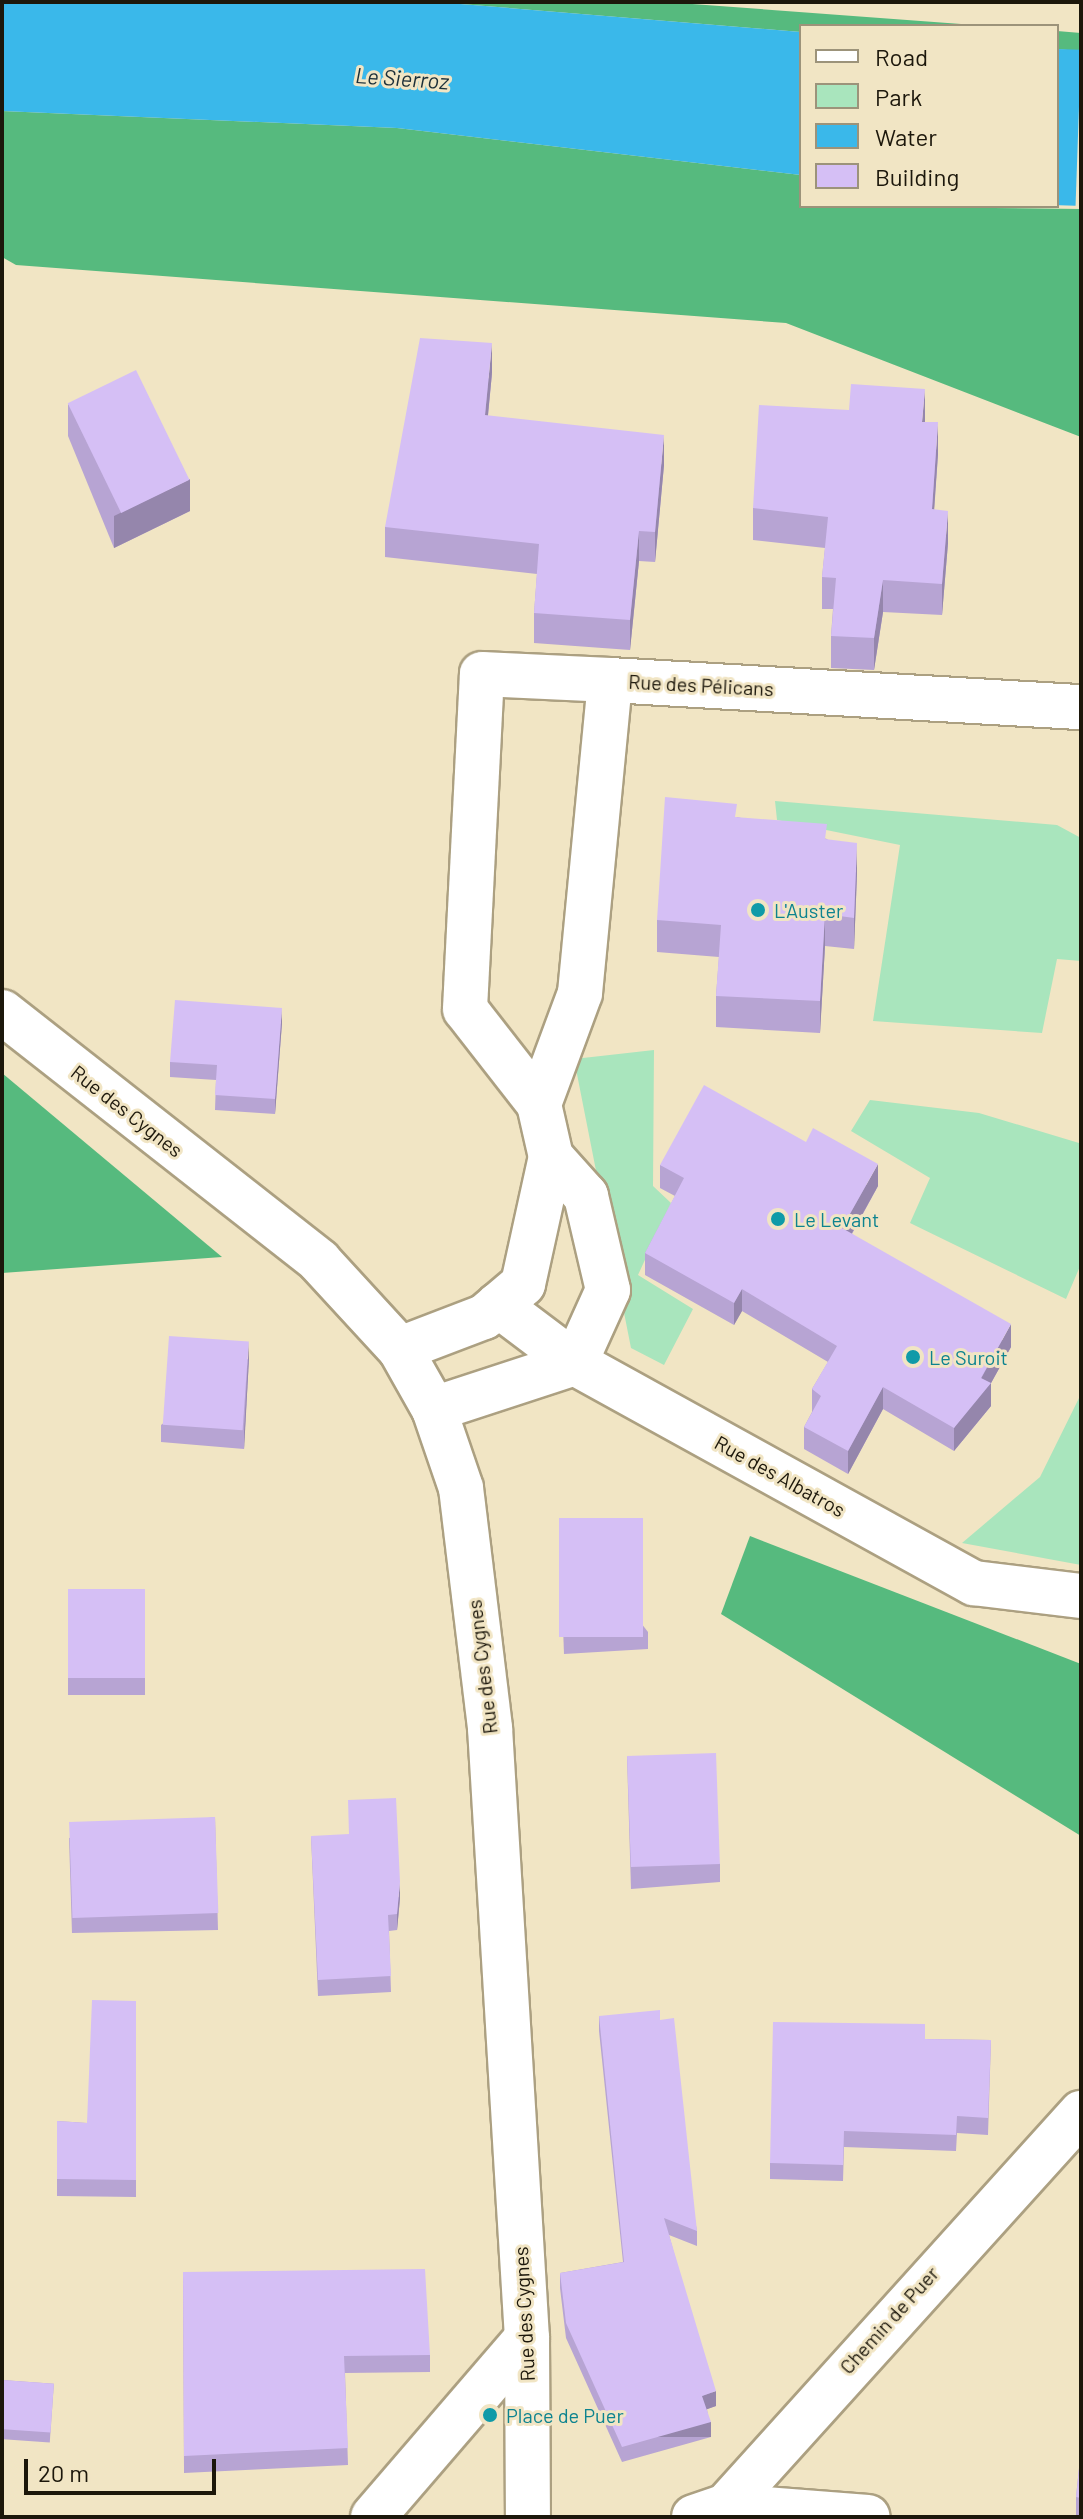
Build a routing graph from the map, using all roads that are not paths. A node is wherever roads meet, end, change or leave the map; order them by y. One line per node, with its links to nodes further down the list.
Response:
1 (610, 680): 2 (street, Rue des Pélicans); 4 (street, Rue des Pélicans); 4 (street)
2 (1081, 707)
3 (7, 1019): 7 (street, Rue des Cygnes)
4 (539, 1104): 5 (street)
5 (551, 1157): 6 (street); 8 (street)
6 (498, 1305): 7 (street); 8 (street, Rue des Albatros)
7 (400, 1349): 9 (street, Rue des Cygnes)
8 (575, 1363): 9 (street); 10 (street, Rue des Albatros)
9 (434, 1409): 12 (street, Rue des Cygnes)
10 (1081, 1596)
11 (1081, 2113): 13 (street, Chemin de Puer)
12 (527, 2338): 14 (street); 15 (street, Rue des Cygnes)
13 (710, 2512): 16 (street)
14 (373, 2517)
15 (528, 2517)
16 (868, 2517)

